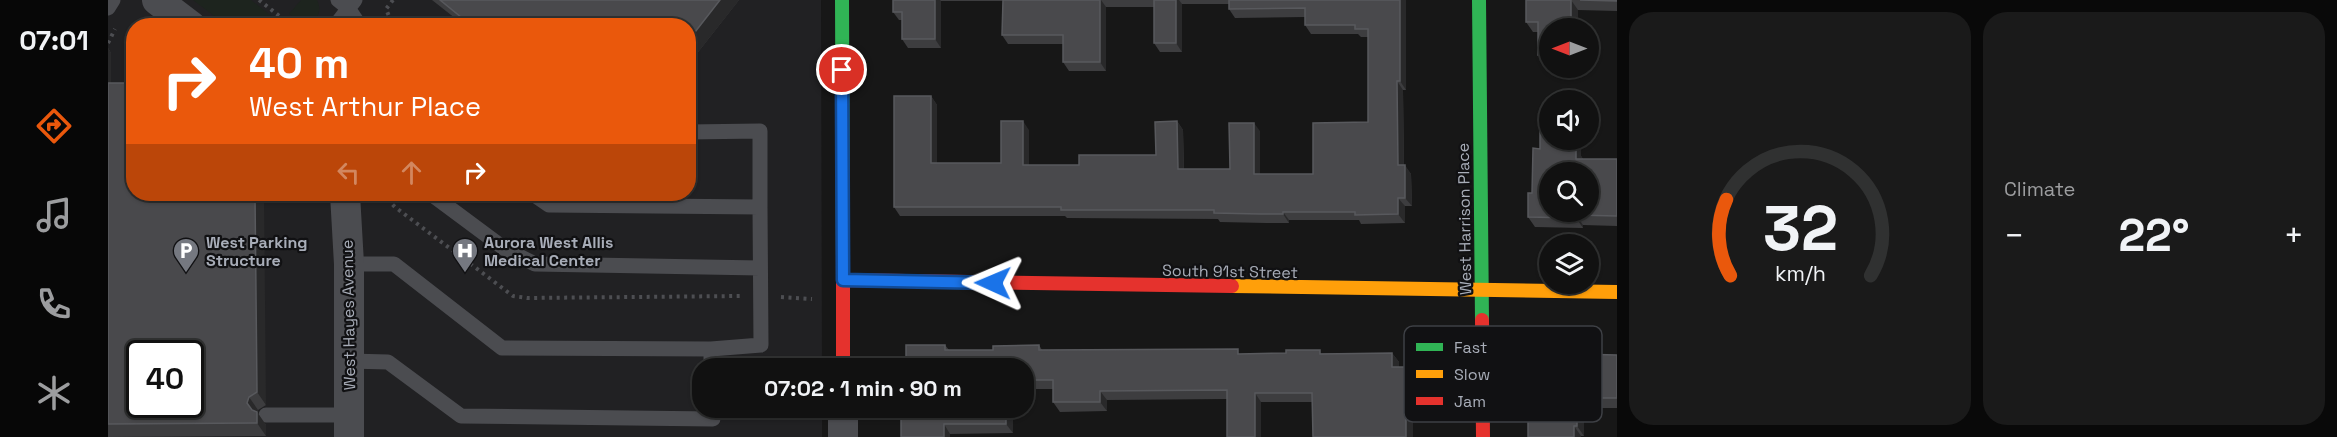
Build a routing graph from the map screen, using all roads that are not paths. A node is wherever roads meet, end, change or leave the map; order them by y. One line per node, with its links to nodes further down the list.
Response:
1 (113, 0): 6 (lane)
2 (157, 0): 7 (street)
3 (842, 0): 17 (street)
4 (1479, 0): 18 (street, West Harrison Place)
5 (347, 3): 8 (lane); 9 (lane)
6 (108, 8)
7 (181, 18)
8 (339, 18)
9 (355, 18)
10 (696, 132): 14 (lane)
11 (345, 201): 15 (street, West Hayes Avenue)
12 (440, 201): 16 (lane)
13 (543, 201): 14 (lane)
14 (760, 207): 16 (lane)
15 (349, 264): 21 (lane); 24 (street, West Hayes Avenue)
16 (760, 268): 21 (lane)
17 (843, 280): 18 (street, South 91st Street); 23 (street)
18 (1481, 292): 19 (street, South 91st Street); 20 (street, West Harrison Place)
19 (1617, 292)
20 (1482, 326)
21 (711, 349): 22 (lane)
22 (711, 358)
23 (843, 358)
24 (349, 361): 26 (lane); 29 (street, West Hayes Avenue)
25 (266, 415): 29 (lane)
26 (692, 418)
27 (843, 418): 30 (street)
28 (1484, 422): 31 (street, West Harrison Place)
29 (349, 426)
30 (843, 437)
31 (1484, 437)

